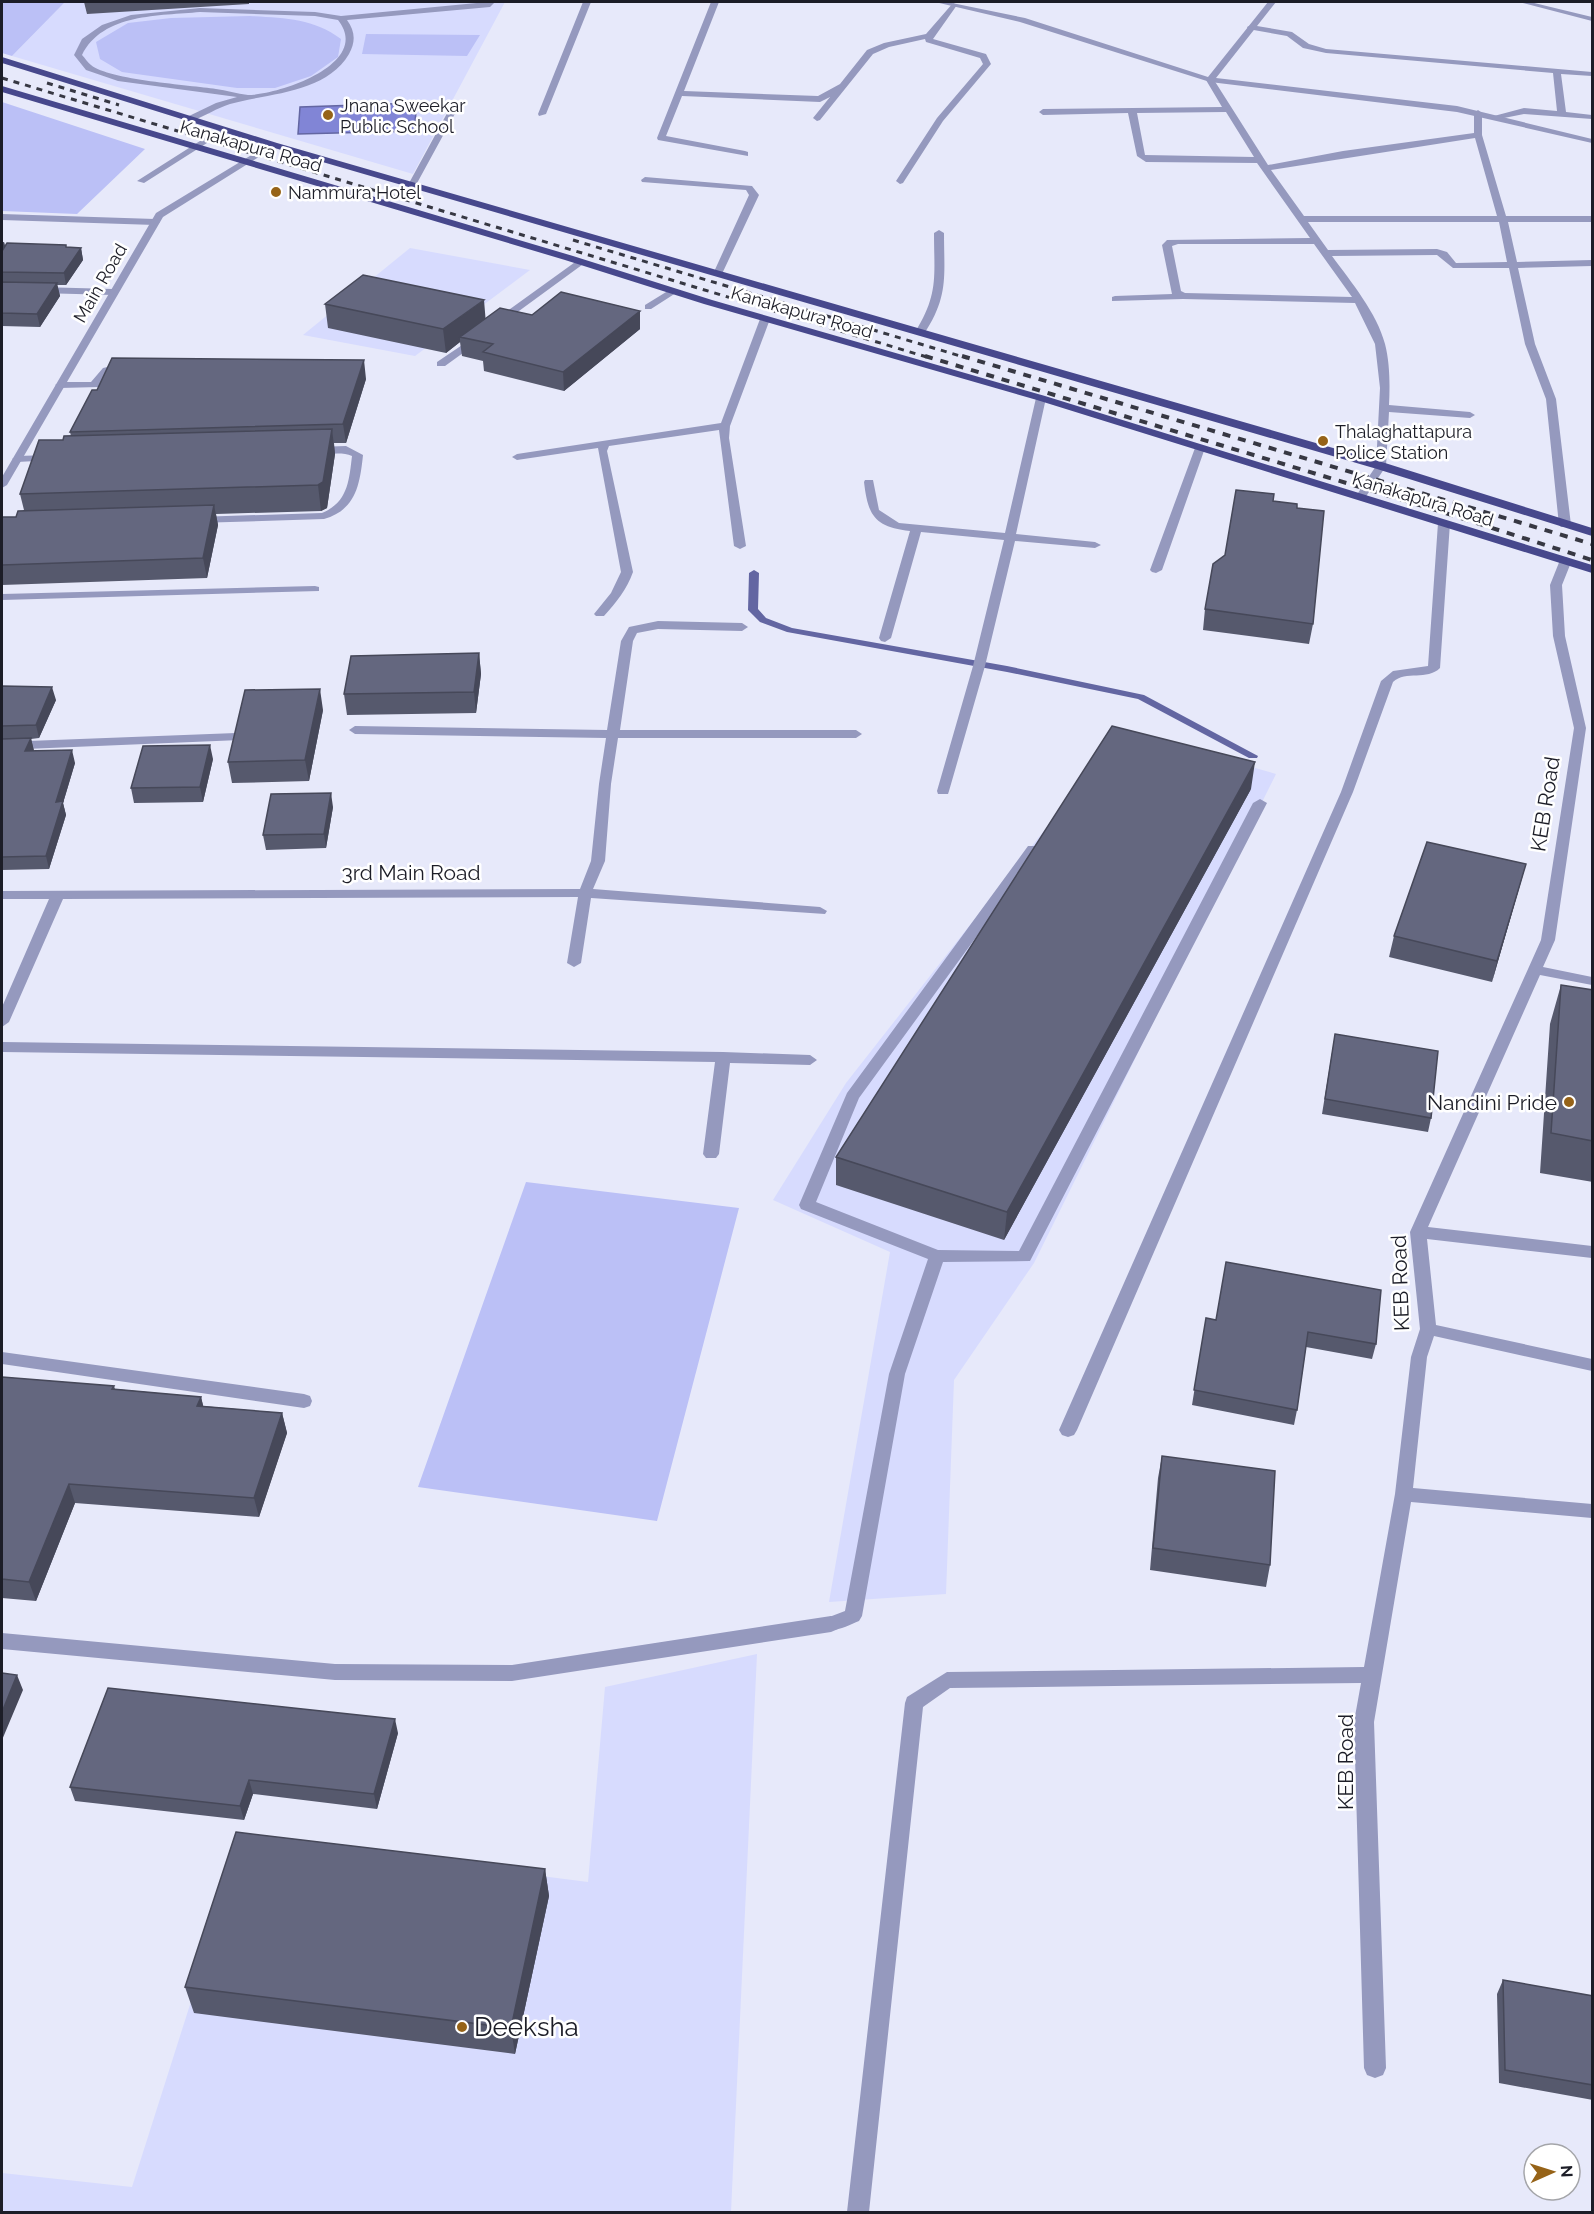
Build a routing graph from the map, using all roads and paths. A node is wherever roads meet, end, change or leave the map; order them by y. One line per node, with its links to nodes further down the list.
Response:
1 (491, 2): 8 (street)
2 (587, 2): 25 (street)
3 (715, 2): 18 (street)
4 (939, 2): 7 (street)
5 (1272, 2): 10 (street)
6 (1523, 2): 9 (street)
7 (953, 5): 11 (street); 15 (street)
8 (341, 18): 19 (street); 19 (street)
9 (1593, 19)
10 (1251, 27): 13 (street); 15 (street)
11 (929, 36): 16 (street); 41 (street)
12 (2, 60): 28 (highway, Kanakapura Road)
13 (1557, 71): 14 (street); 26 (street)
14 (1593, 74)
15 (1210, 80): 21 (street); 24 (street)
16 (842, 86): 18 (street); 29 (street)
17 (2, 89): 35 (highway, Kanakapura Road)
18 (679, 93): 36 (street)
19 (247, 97): 28 (street)
20 (454, 108): 42 (street)
21 (1229, 109): 22 (street); 38 (street)
22 (1132, 111): 23 (street); 38 (street)
23 (1043, 112)
24 (1478, 113): 30 (street); 32 (street)
25 (542, 114)
26 (1562, 114): 27 (street); 30 (street)
27 (1593, 117)
28 (192, 118): 31 (highway, Kanakapura Road)
29 (817, 118)
30 (1497, 118): 33 (street)
31 (225, 129): 34 (highway, Kanakapura Road); 35 (street)
32 (1478, 135): 38 (street); 46 (street)
33 (1593, 141)
34 (274, 145): 37 (street, Main Road); 42 (highway, Kanakapura Road)
35 (194, 147): 37 (highway, Kanakapura Road); 40 (street)
36 (745, 154)
37 (246, 162): 47 (street, Main Road); 51 (highway, Kanakapura Road)
38 (1263, 164): 44 (street)
39 (645, 180): 54 (street)
40 (141, 181)
41 (900, 181)
42 (412, 185): 54 (highway, Kanakapura Road)
43 (2, 217): 47 (street)
44 (1300, 219): 46 (street); 49 (street)
45 (1593, 219): 46 (street)
46 (1503, 220): 53 (street)
47 (155, 222): 57 (street, Main Road)
48 (939, 233): 63 (street)
49 (1316, 241): 50 (street); 58 (street)
50 (1325, 254): 53 (street); 60 (street)
51 (581, 262): 56 (highway, Kanakapura Road); 64 (street)
52 (1593, 263): 53 (street)
53 (1512, 264): 83 (street)
54 (718, 274): 63 (highway, Kanakapura Road)
55 (2, 289): 57 (street)
56 (674, 291): 61 (street); 62 (highway, Kanakapura Road)
57 (113, 292): 66 (street, Main Road)
58 (1182, 296): 59 (street); 60 (street)
59 (1116, 299)
60 (1359, 300): 68 (street)
61 (648, 307)
62 (765, 319): 67 (highway, Kanakapura Road); 70 (street)
63 (920, 332): 77 (highway, Kanakapura Road)
64 (441, 364)
65 (137, 366): 66 (street)
66 (60, 385): 76 (street, Main Road)
67 (1041, 398): 72 (highway, Kanakapura Road); 86 (street)
68 (1383, 408): 69 (street); 77 (street)
69 (1470, 415)
70 (725, 426): 71 (street); 88 (street)
71 (604, 444): 74 (street); 94 (street)
72 (1200, 448): 80 (highway, Kanakapura Road); 91 (street)
73 (303, 450): 81 (street)
74 (517, 457)
75 (62, 458): 76 (street)
76 (17, 459): 79 (street, Main Road)
77 (1381, 466): 80 (street); 83 (highway, Kanakapura Road)
78 (869, 482): 84 (street)
79 (2, 485)
80 (1361, 496): 82 (highway, Kanakapura Road)
81 (180, 520)
82 (1444, 523): 89 (highway, Kanakapura Road); 124 (street)
83 (1565, 525): 85 (highway, Kanakapura Road)
84 (916, 528): 86 (street); 96 (street)
85 (1593, 532)
86 (1010, 536): 87 (street); 102 (street)
87 (1095, 545)
88 (740, 546)
89 (1566, 560): 90 (highway, Kanakapura Road); 110 (street, KEB Road)
90 (1593, 569)
91 (1156, 570)
92 (315, 589): 93 (street)
93 (2, 597)
94 (600, 614)
95 (742, 627): 98 (street)
96 (885, 638)
97 (355, 730): 98 (street)
98 (613, 734): 99 (street); 105 (street)
99 (856, 734)
100 (236, 737): 101 (street)
101 (2, 746)
102 (944, 791)
103 (1260, 803): 119 (street)
104 (1033, 849): 119 (street)
105 (585, 893): 106 (street, 3rd Main Road); 108 (street, 3rd Main Road); 109 (street)
106 (58, 894): 107 (street, 3rd Main Road); 112 (street)
107 (2, 895)
108 (819, 911)
109 (574, 963)
110 (1535, 970): 111 (street); 117 (street, KEB Road)
111 (1593, 981)
112 (2, 1022)
113 (2, 1047): 114 (street)
114 (723, 1057): 115 (street); 116 (street)
115 (810, 1060)
116 (711, 1154)
117 (1418, 1232): 118 (street); 120 (street, KEB Road)
118 (1593, 1252)
119 (937, 1256): 127 (street)
120 (1428, 1329): 122 (street); 125 (street, KEB Road)
121 (2, 1358): 123 (street)
122 (1593, 1365)
123 (304, 1401)
124 (1068, 1430)
125 (1404, 1494): 126 (street); 128 (street, KEB Road)
126 (1593, 1511)
127 (2, 1641)
128 (1373, 1675): 129 (street, KEB Road); 130 (street)
129 (1375, 2068)
130 (858, 2212)

